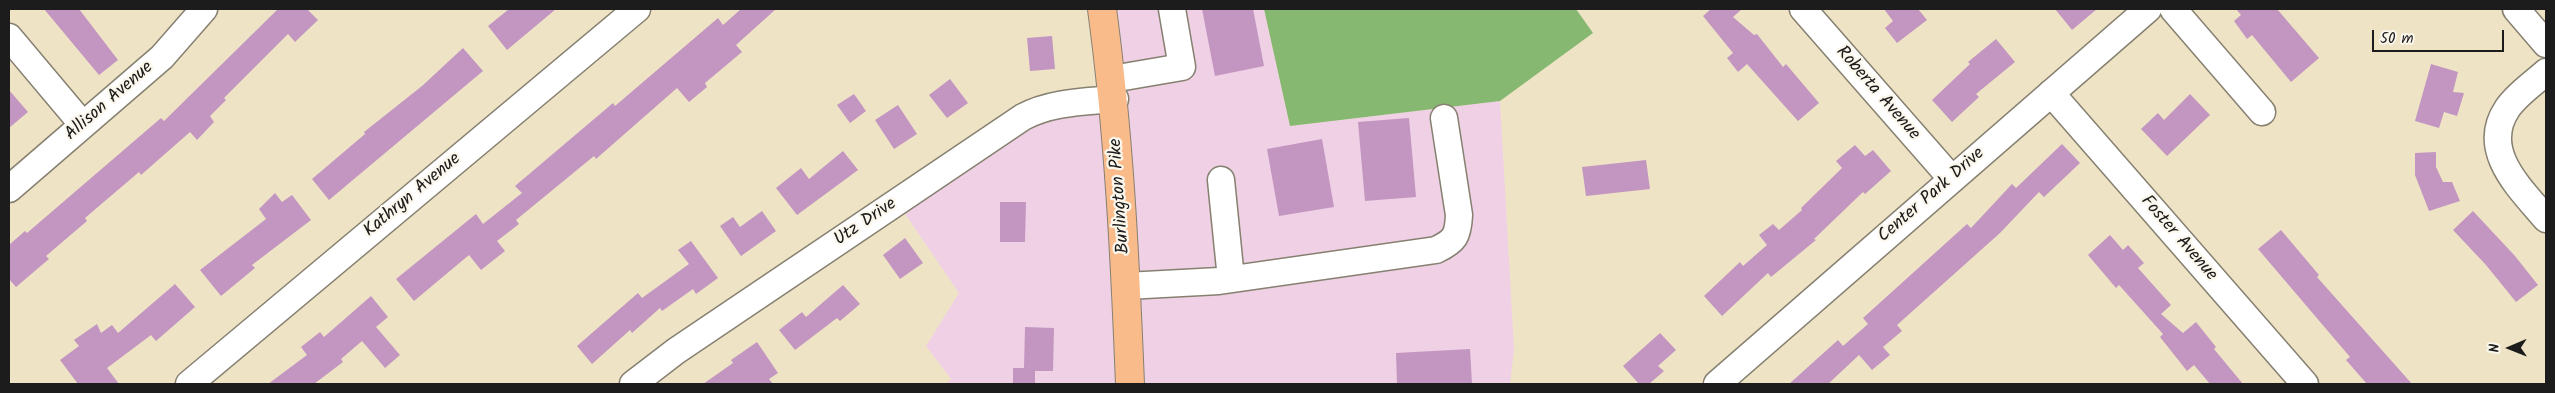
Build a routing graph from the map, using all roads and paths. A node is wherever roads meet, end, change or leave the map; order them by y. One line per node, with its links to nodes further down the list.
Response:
1 (204, 9): 16 (street, Allison Avenue)
2 (637, 9): 23 (street, Kathryn Avenue)
3 (1102, 9): 12 (main road, Burlington Pike)
4 (1172, 9): 12 (street, Utz Drive)
5 (1803, 9): 17 (street, Roberta Avenue)
6 (2148, 9): 13 (street, Center Park Drive)
7 (2173, 9): 14 (street)
8 (2516, 9): 10 (street)
9 (9, 37): 16 (street)
10 (2546, 44)
11 (2546, 72): 20 (street)
12 (1113, 89): 22 (main road, Burlington Pike); 24 (street, Utz Drive)
13 (2051, 93): 17 (street, Center Park Drive); 27 (street, Foster Avenue)
14 (2262, 112)
15 (1444, 118): 21 (street)
16 (83, 125): 19 (street, Allison Avenue)
17 (1951, 178): 26 (street, Center Park Drive)
18 (1222, 180): 21 (street)
19 (9, 189)
20 (2546, 219)
21 (1231, 279): 22 (street)
22 (1126, 286): 25 (main road, Burlington Pike)
23 (189, 384)
24 (633, 384)
25 (1130, 384)
26 (1717, 384)
27 (2305, 384)

